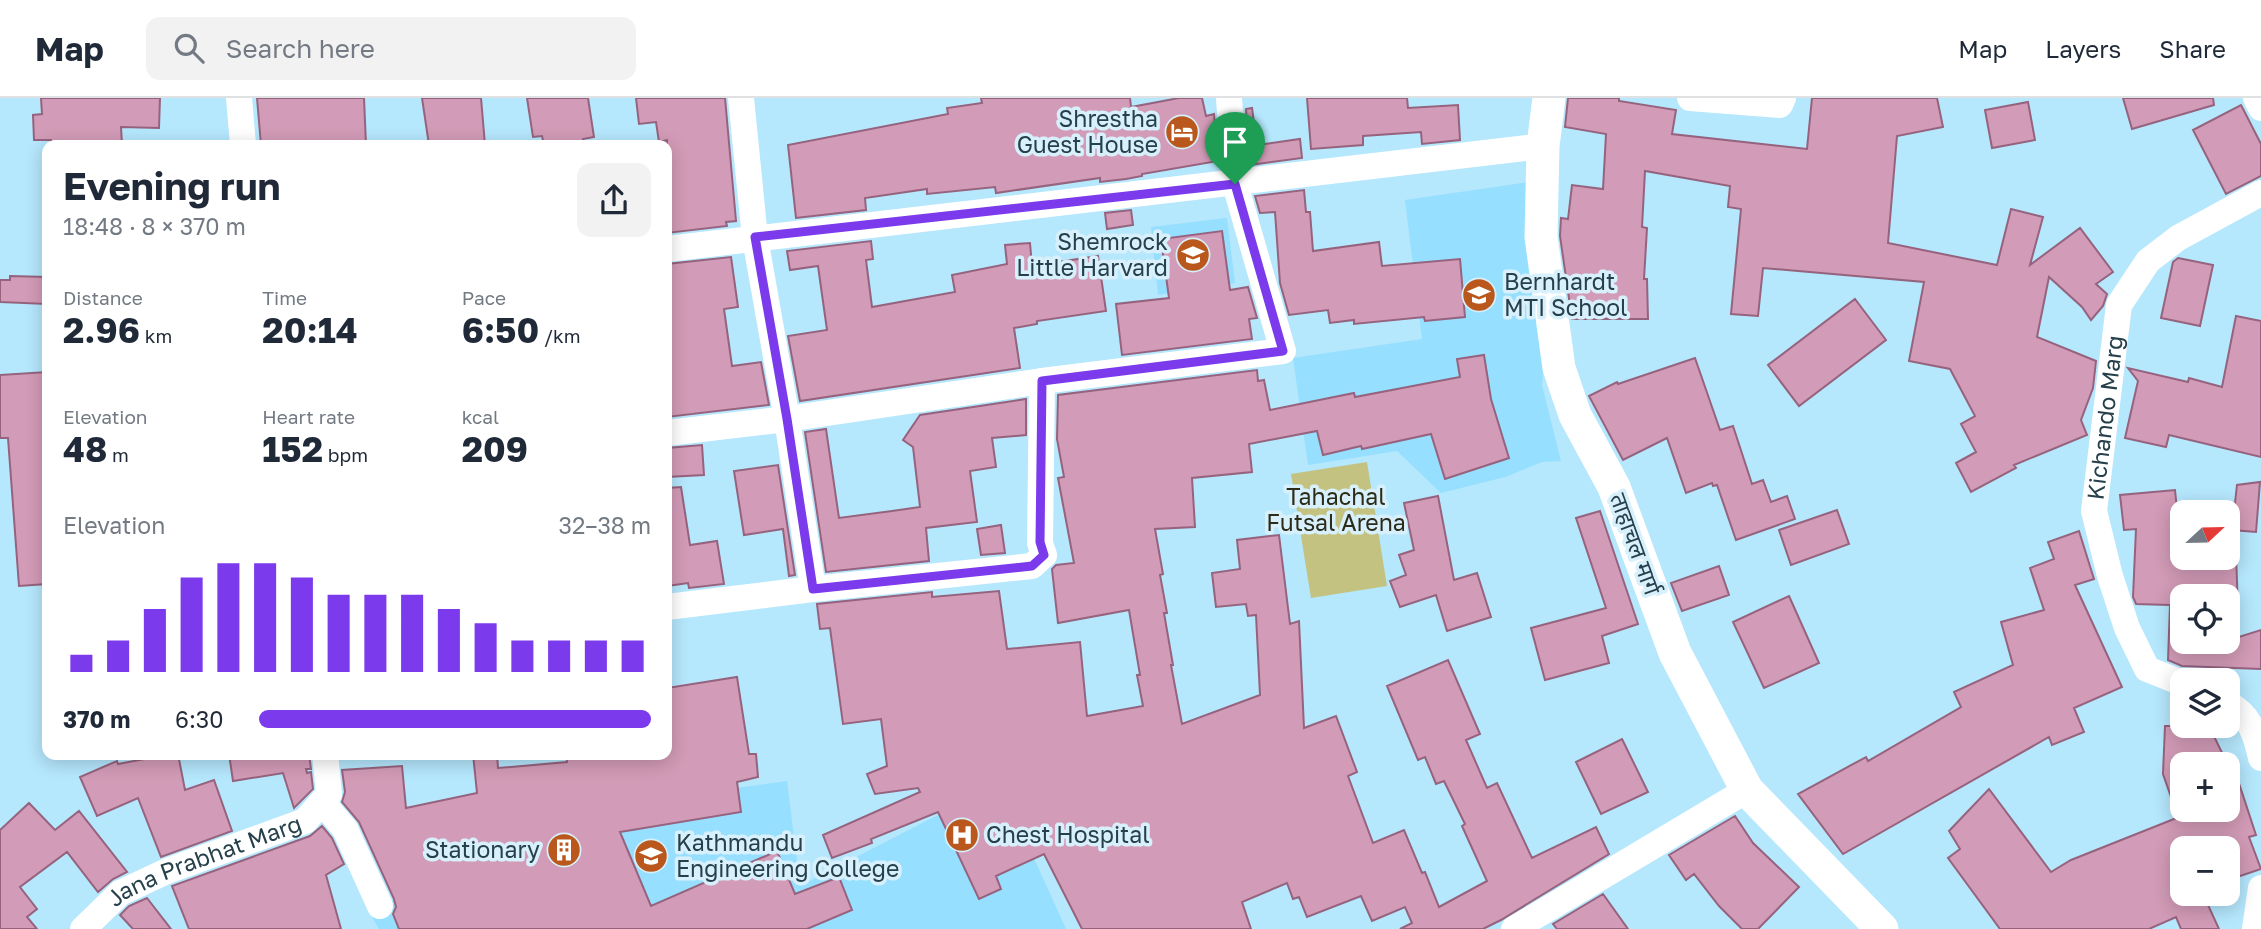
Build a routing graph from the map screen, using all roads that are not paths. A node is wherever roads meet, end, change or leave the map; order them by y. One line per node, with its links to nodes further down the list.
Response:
1 (239, 98): 9 (street)
2 (741, 98): 13 (street)
3 (1229, 98): 11 (street)
4 (1549, 98): 10 (street, ताहाचल मार्ग)
5 (1690, 98): 6 (street)
6 (1783, 98)
7 (2256, 98): 8 (street)
8 (2261, 108)
9 (243, 140)
10 (1543, 146): 11 (street); 24 (street, ताहाचल मार्ग)
11 (1235, 184): 13 (street); 15 (street)
12 (2261, 193): 20 (street, Kichando Marg)
13 (755, 237): 14 (street); 16 (street)
14 (672, 248)
15 (1042, 381): 16 (street); 18 (street)
16 (787, 419): 17 (street); 18 (street)
17 (672, 432)
18 (813, 589): 19 (street)
19 (672, 606)
20 (2170, 678)
21 (2240, 710): 22 (street)
22 (2261, 758)
23 (326, 760): 25 (street, Jana Prabhat Marg)
24 (1746, 790): 29 (street); 30 (street, ताहाचल मार्ग)
25 (322, 802): 27 (street); 28 (street, Jana Prabhat Marg)
26 (2261, 888): 31 (street)
27 (380, 906)
28 (83, 929)
29 (1514, 929)
30 (1882, 929)
31 (2255, 929)

